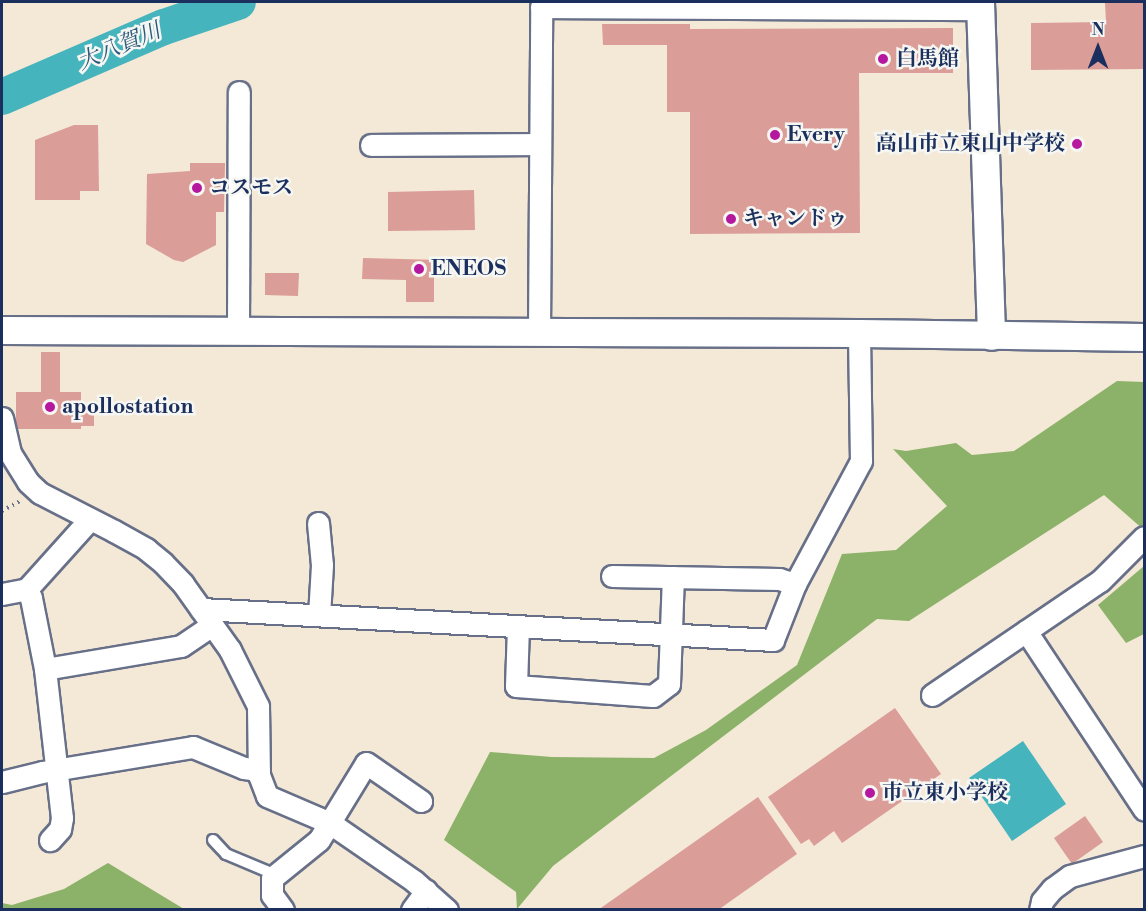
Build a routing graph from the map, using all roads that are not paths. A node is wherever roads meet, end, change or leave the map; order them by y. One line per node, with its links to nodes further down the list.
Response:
1 (981, 5): 3 (street); 9 (street)
2 (239, 92): 6 (street)
3 (540, 144): 4 (street); 7 (street)
4 (371, 145)
5 (2, 330): 6 (street)
6 (238, 330): 7 (street)
7 (539, 332): 8 (street)
8 (859, 333): 9 (street); 17 (street)
9 (991, 336): 10 (street)
10 (1144, 337)
11 (2, 418): 12 (street)
12 (90, 519): 18 (street); 21 (street)
13 (318, 523): 20 (street)
14 (1143, 537): 23 (street)
15 (612, 576): 16 (street)
16 (673, 578): 17 (street); 24 (street)
17 (795, 584): 24 (street)
18 (27, 589): 19 (street); 25 (street)
19 (2, 594)
20 (319, 615): 21 (street); 22 (street)
21 (207, 617): 25 (street); 28 (street)
22 (518, 626): 24 (street); 24 (street)
23 (1026, 631): 26 (street); 31 (street)
24 (670, 634)
25 (45, 669): 27 (street)
26 (932, 694)
27 (56, 770): 28 (street); 29 (street); 33 (street)
28 (259, 770): 32 (street)
29 (2, 782)
30 (421, 801): 32 (street)
31 (1144, 809)
32 (330, 823): 36 (street); 37 (street)
33 (50, 840)
34 (213, 840): 36 (lane)
35 (1144, 856): 41 (street)
36 (276, 875): 38 (street)
37 (426, 891): 39 (street); 40 (street)
38 (283, 909)
39 (412, 909)
40 (447, 909)
41 (1040, 909)

